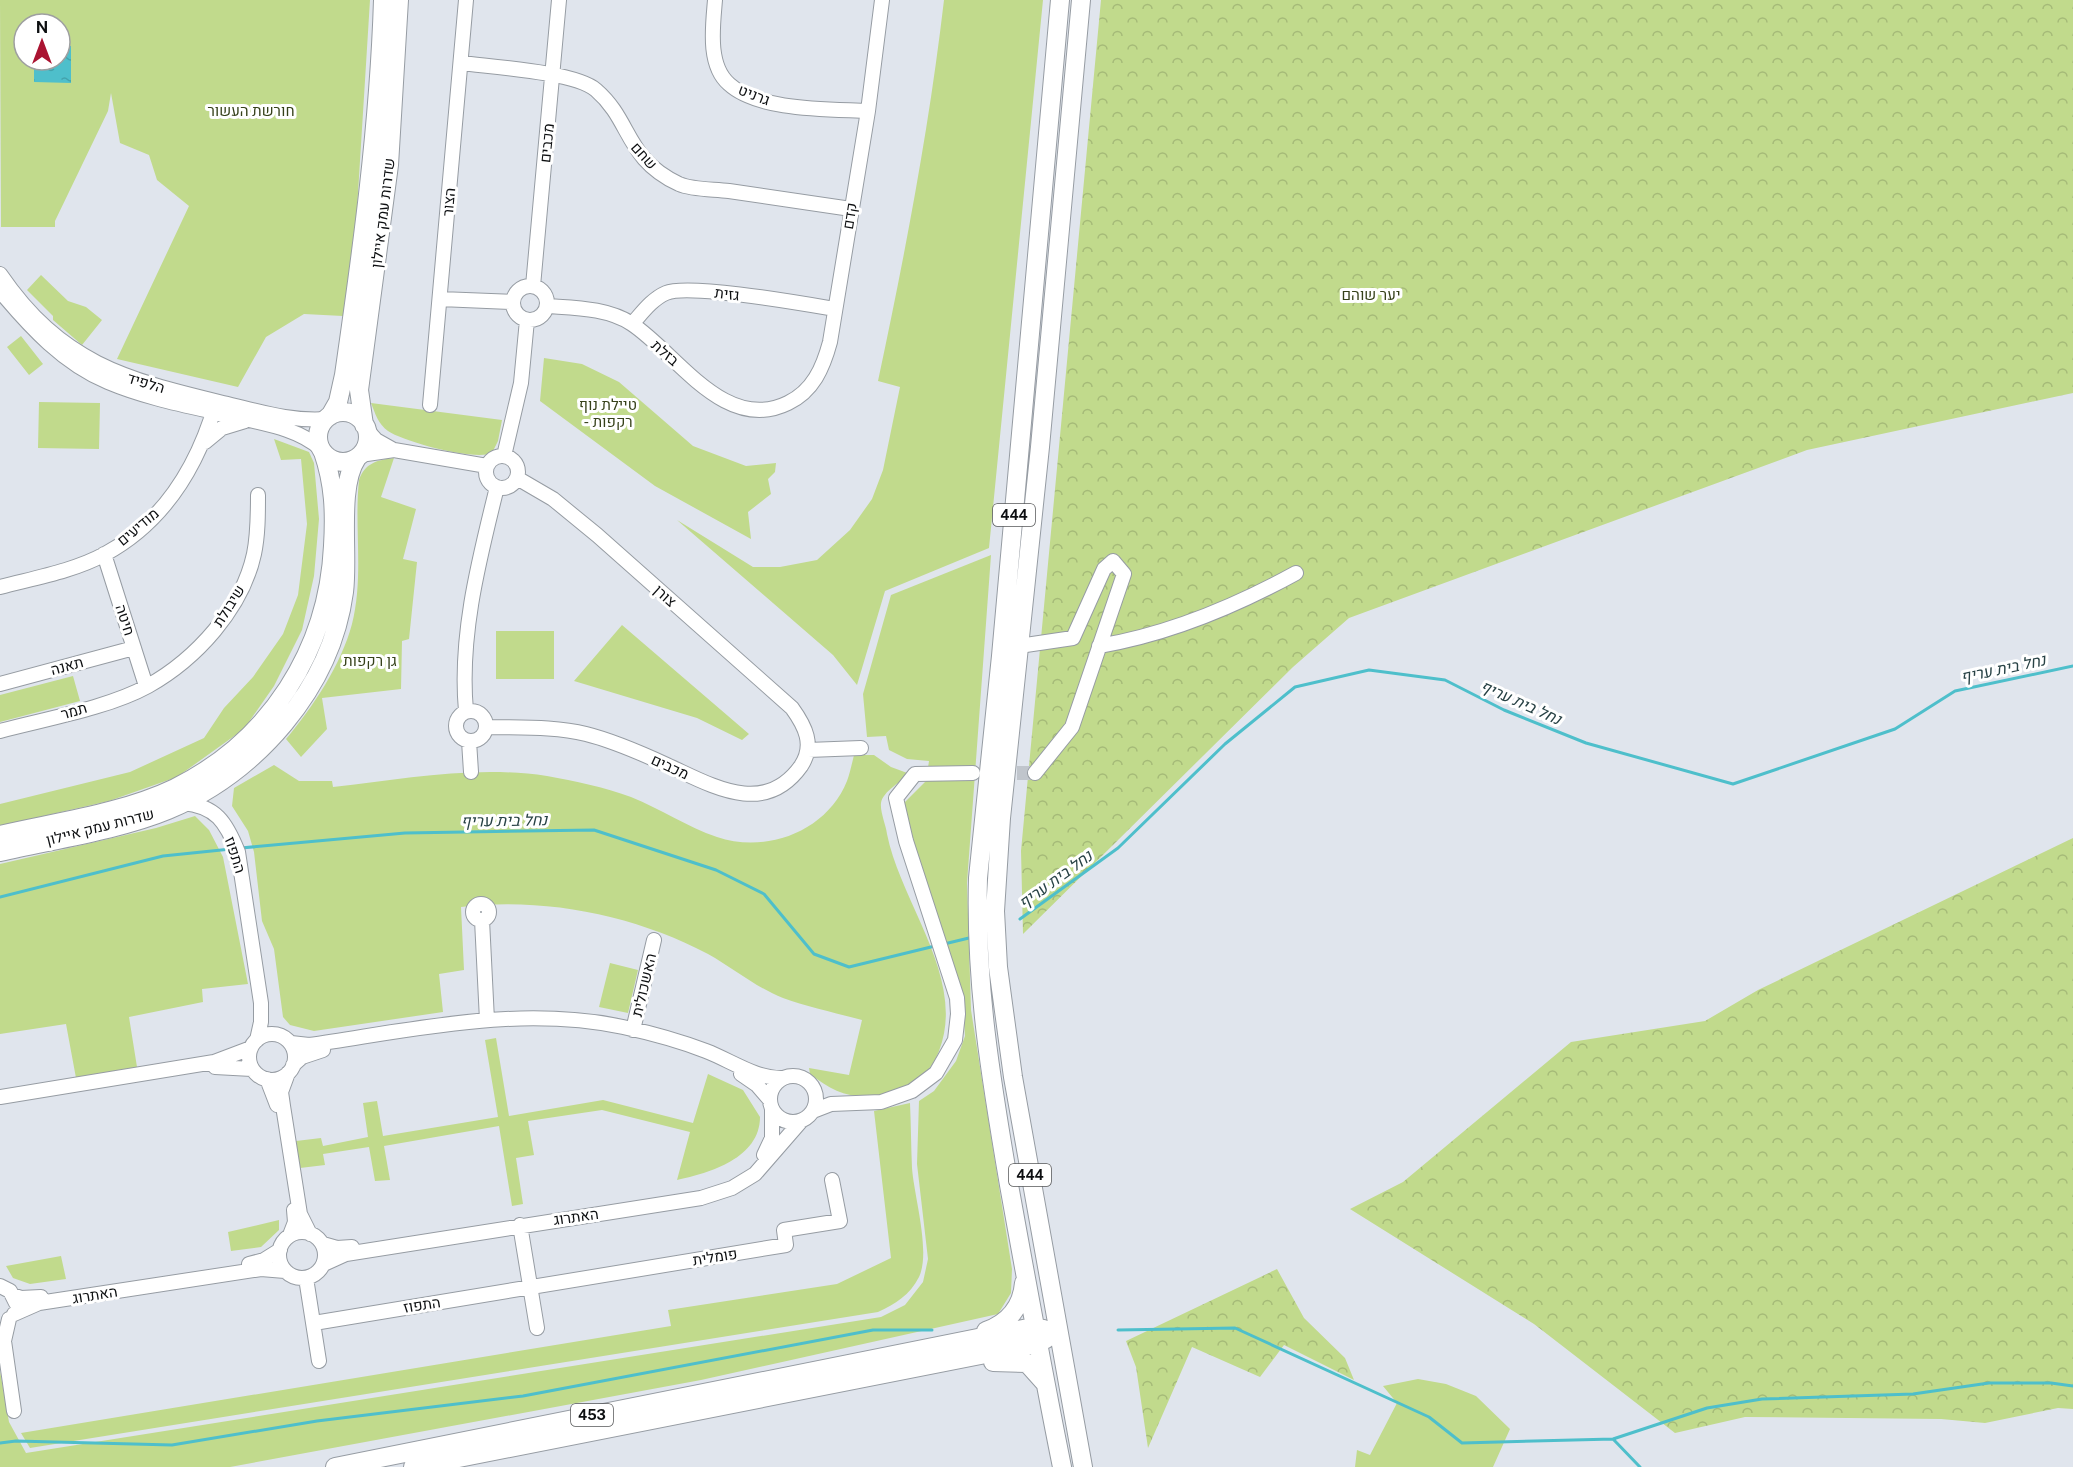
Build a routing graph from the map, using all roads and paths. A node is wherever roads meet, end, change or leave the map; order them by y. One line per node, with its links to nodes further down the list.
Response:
1 (383, 0): 25 (main road, שדרות עמק איילון)
2 (399, 0): 27 (main road, שדרות עמק איילון)
3 (466, 0): 9 (street, הצור)
4 (559, 0): 10 (street, מכבים)
5 (715, 0): 11 (street, גרניט)
6 (882, 0): 11 (street, קדם)
7 (1060, 0): 85 (main road, 444)
8 (1081, 0): 40 (main road, 444)
9 (462, 63): 10 (street, שחם); 16 (street, הצור)
10 (554, 75): 12 (street, שחם); 14 (street, מכבים)
11 (868, 111): 12 (street, קדם)
12 (851, 208): 19 (street, קדם)
13 (0, 274): 23 (street, הלפיד)
14 (533, 286): 17 (street); 18 (street)
15 (0, 291): 23 (street, הלפיד)
16 (440, 299): 17 (street); 22 (street, הצור)
17 (513, 302): 20 (street)
18 (548, 306): 20 (street); 21 (street, בזלת)
19 (835, 309): 21 (street, גזית); 24 (street, קדם)
20 (527, 320): 32 (street)
21 (632, 324): 24 (street, בזלת)
22 (430, 405)
23 (215, 406): 25 (street, הלפיד); 26 (street, הלפיד); 28 (street, מודיעים)
24 (777, 409)
25 (329, 418): 27 (main road); 30 (main road)
26 (251, 421): 28 (street); 30 (street, הלפיד)
27 (365, 427): 29 (street); 31 (main road)
28 (204, 443): 37 (street, מודיעים)
29 (394, 450): 31 (street); 33 (street)
30 (322, 451): 31 (main road); 57 (main road, שדרות עמק איילון)
31 (359, 456): 54 (main road, שדרות עמק איילון)
32 (504, 456): 33 (street); 34 (street)
33 (488, 466): 35 (street)
34 (517, 478): 35 (street); 50 (street, צורן)
35 (497, 487): 45 (street)
36 (258, 495): 44 (street, שיבולת)
37 (104, 554): 39 (street, מודיעים); 42 (street, חיטה)
38 (1296, 573): 41 (street)
39 (0, 587)
40 (1019, 646): 41 (street); 92 (main road, 444)
41 (1099, 646): 53 (street)
42 (134, 648): 43 (street, תאנה); 44 (street, חיטה)
43 (0, 684)
44 (147, 686): 47 (street, תמר)
45 (466, 711): 46 (street); 48 (street)
46 (486, 727): 48 (street); 50 (street, מכבים)
47 (0, 731)
48 (469, 741): 51 (street)
49 (861, 748): 50 (street)
50 (808, 750)
51 (471, 772)
52 (973, 773): 74 (street)
53 (1035, 773)
54 (223, 780): 55 (main road, שדרות עמק איילון); 56 (street)
55 (183, 803): 56 (street); 58 (main road, שדרות עמק איילון)
56 (220, 818): 61 (street, התפוז)
57 (0, 835)
58 (0, 852)
59 (482, 920): 62 (street)
60 (654, 940): 63 (street, האשכולית)
61 (261, 1003): 64 (street, התפוז); 66 (street, התפוז)
62 (487, 1020): 63 (street); 65 (street)
63 (633, 1029): 69 (street)
64 (279, 1035): 65 (street); 66 (street)
65 (291, 1043): 68 (street)
66 (254, 1044): 67 (street); 72 (street)
67 (252, 1069): 70 (street); 73 (street)
68 (291, 1069): 70 (street); 75 (street); 79 (street)
69 (783, 1078): 71 (street); 75 (street)
70 (267, 1079): 80 (street)
71 (813, 1086): 74 (street); 76 (street)
72 (0, 1096)
73 (0, 1103)
74 (843, 1103): 76 (street)
75 (771, 1104): 76 (street); 81 (street, האתרוג)
76 (808, 1116): 78 (street, האתרוג)
77 (832, 1180): 88 (street, פומלית)
78 (520, 1225): 83 (street, האתרוג); 88 (street)
79 (310, 1233): 80 (street); 81 (street)
80 (290, 1235): 82 (street)
81 (323, 1244): 83 (street)
82 (280, 1250): 84 (street); 87 (street, האתרוג)
83 (324, 1264): 86 (street)
84 (285, 1271): 86 (street); 89 (street, האתרוג)
85 (1025, 1276): 93 (main road, 444); 95 (main road)
86 (306, 1278): 90 (street)
87 (4, 1287): 89 (street)
88 (530, 1287): 90 (street, התפוז); 91 (street)
89 (8, 1319): 94 (street)
90 (314, 1323): 96 (street)
91 (537, 1328)
92 (1058, 1331): 93 (main road, 453); 103 (main road, 444)
93 (1035, 1336): 95 (main road, 453); 97 (main road, 453); 98 (main road, 444)
94 (2, 1337): 99 (street)
95 (939, 1346): 100 (main road, 453)
96 (320, 1361)
97 (914, 1370): 98 (main road); 101 (main road, 453)
98 (1044, 1382): 102 (main road, 444)
99 (14, 1411)
100 (334, 1467)
101 (413, 1467)
102 (1062, 1467)
103 (1083, 1467)

